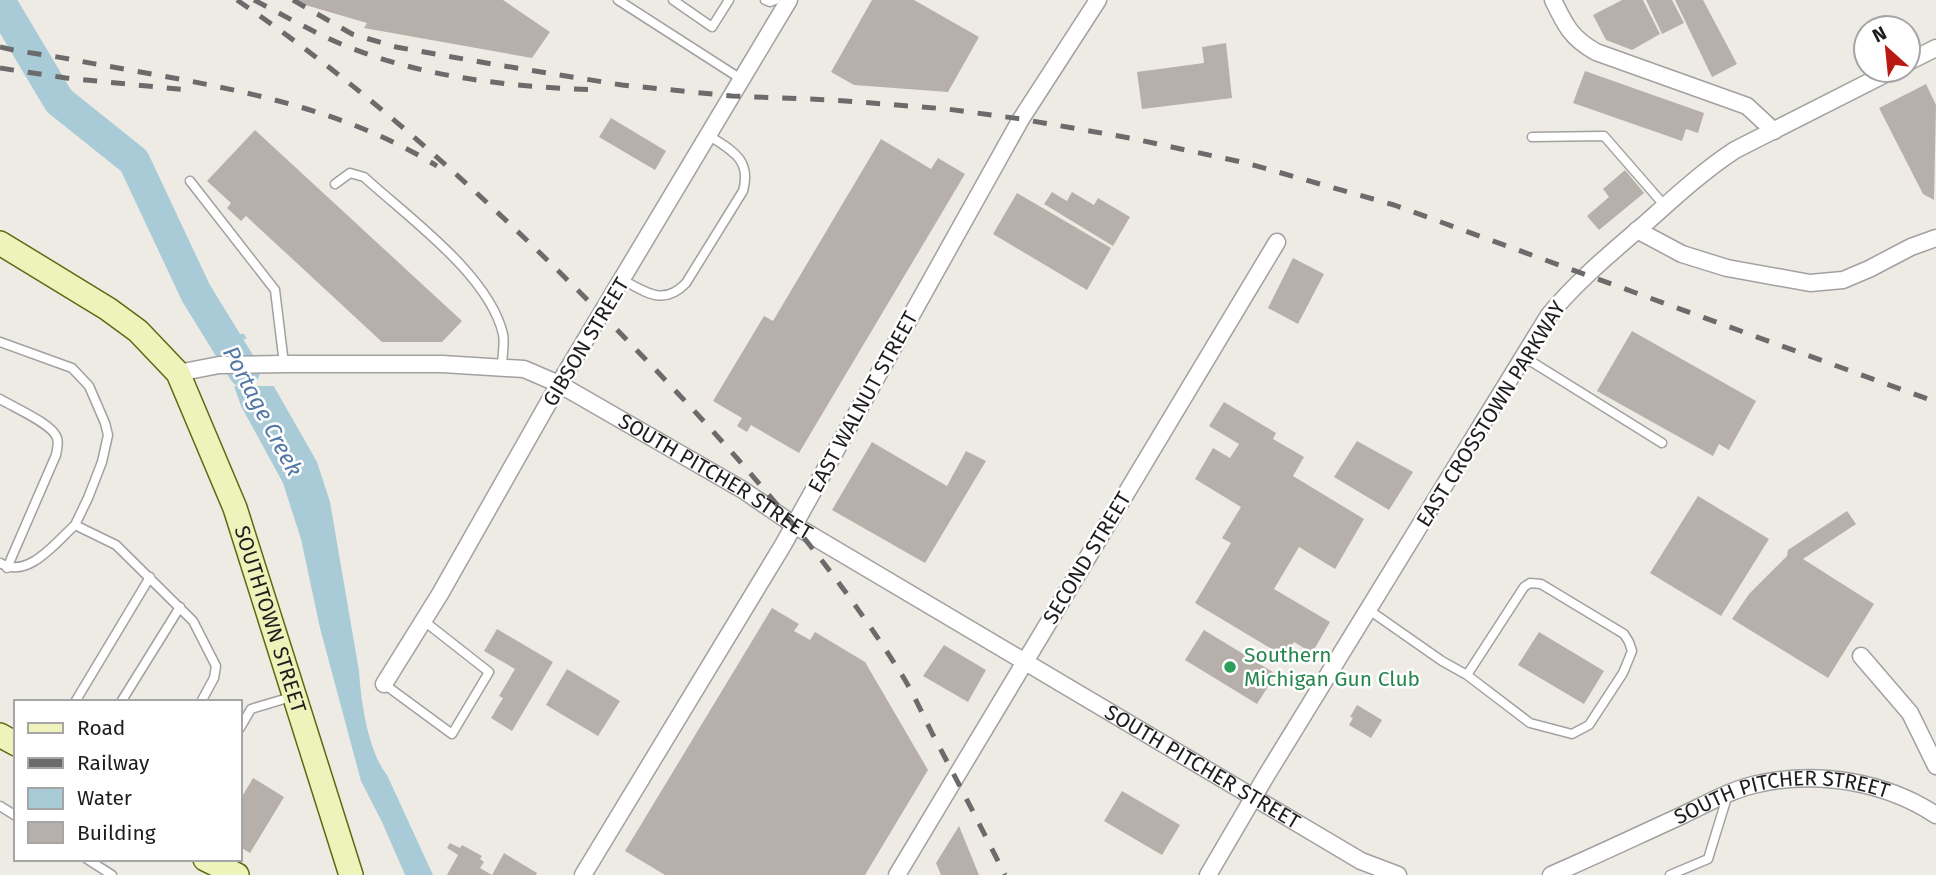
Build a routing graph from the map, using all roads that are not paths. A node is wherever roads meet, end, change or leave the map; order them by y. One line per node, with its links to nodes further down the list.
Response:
1 (618, 0): 9 (lane)
2 (729, 0): 8 (lane)
3 (765, 0): 4 (lane)
4 (775, 0)
5 (789, 0): 9 (street, GIBSON STREET)
6 (1098, 0): 31 (street, EAST WALNUT STREET)
7 (1553, 0): 11 (street)
8 (676, 1)
9 (741, 79): 12 (street, GIBSON STREET)
10 (1866, 84): 11 (street, EAST CROSSTOWN PARKWAY)
11 (1774, 131): 16 (street, EAST CROSSTOWN PARKWAY)
12 (708, 135): 21 (street, GIBSON STREET); 21 (lane)
13 (1532, 137): 16 (lane)
14 (190, 181): 24 (lane)
15 (335, 184): 25 (lane)
16 (1665, 205): 17 (street, EAST CROSSTOWN PARKWAY)
17 (1637, 230): 18 (street); 23 (street, EAST CROSSTOWN PARKWAY)
18 (1936, 238)
19 (1277, 242): 38 (street, SECOND STREET)
20 (0, 243): 26 (main road)
21 (623, 280): 27 (street, GIBSON STREET)
22 (0, 342): 30 (lane)
23 (1524, 357): 29 (lane); 35 (street, EAST CROSSTOWN PARKWAY)
24 (284, 364): 25 (street, SOUTH PITCHER STREET); 26 (street, SOUTH PITCHER STREET)
25 (502, 366): 27 (street, SOUTH PITCHER STREET)
26 (178, 373): 41 (main road, SOUTHTOWN STREET)
27 (559, 384): 31 (street, SOUTH PITCHER STREET); 36 (street, GIBSON STREET)
28 (0, 400): 32 (lane)
29 (1662, 443)
30 (75, 524): 32 (lane); 33 (lane)
31 (794, 525): 38 (street, SOUTH PITCHER STREET); 55 (street, EAST WALNUT STREET)
32 (4, 566)
33 (150, 577): 34 (lane); 42 (lane)
34 (180, 607): 43 (lane); 44 (lane)
35 (1369, 610): 39 (lane); 48 (street, EAST CROSSTOWN PARKWAY)
36 (424, 621): 40 (street, GIBSON STREET); 40 (lane)
37 (1861, 656): 46 (street)
38 (1025, 662): 48 (street, SOUTH PITCHER STREET); 56 (street, SECOND STREET)
39 (1467, 675): 39 (lane)
40 (384, 684)
41 (295, 696): 45 (lane); 52 (main road, SOUTHTOWN STREET)
42 (76, 700)
43 (122, 700)
44 (202, 700)
45 (242, 724)
46 (1936, 766)
47 (1728, 794): 49 (street, SOUTH PITCHER STREET); 59 (street, SOUTH PITCHER STREET); 60 (lane)
48 (1253, 797): 57 (street, EAST CROSSTOWN PARKWAY); 58 (street, SOUTH PITCHER STREET)
49 (1936, 815)
50 (90, 861): 53 (lane)
51 (209, 861): 54 (main road)
52 (346, 874)
53 (112, 875)
54 (237, 875)
55 (583, 875)
56 (897, 875)
57 (1208, 875)
58 (1398, 875)
59 (1551, 875)
60 (1670, 875)

